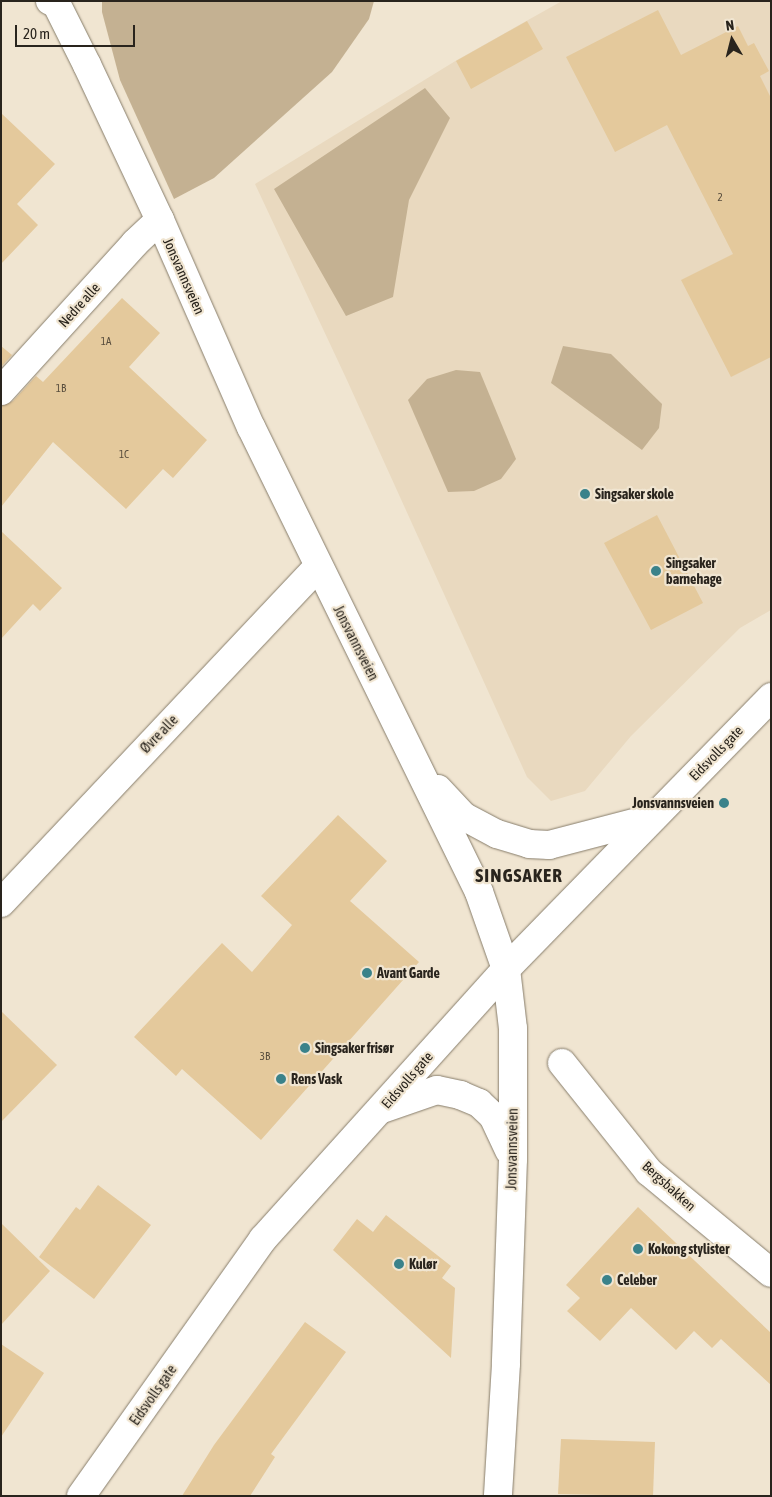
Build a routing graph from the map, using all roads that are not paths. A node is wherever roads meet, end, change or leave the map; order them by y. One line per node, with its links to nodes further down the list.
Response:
1 (54, 2): 2 (street, Jonsvannsveien)
2 (160, 220): 3 (street, Nedre alle); 4 (street, Jonsvannsveien)
3 (1, 391)
4 (318, 567): 6 (street, Jonsvannsveien); 8 (street, Øvre alle)
5 (771, 697): 7 (street, Eidsvolls gate)
6 (420, 770): 7 (street); 9 (street, Jonsvannsveien)
7 (653, 818): 9 (street, Eidsvolls gate)
8 (1, 903)
9 (506, 969): 11 (street, Eidsvolls gate); 12 (street, Jonsvannsveien)
10 (562, 1063): 13 (street, Bergsbakken)
11 (382, 1109): 12 (street); 14 (street, Eidsvolls gate)
12 (513, 1159): 15 (street, Jonsvannsveien)
13 (768, 1267)
14 (81, 1496)
15 (498, 1496)

